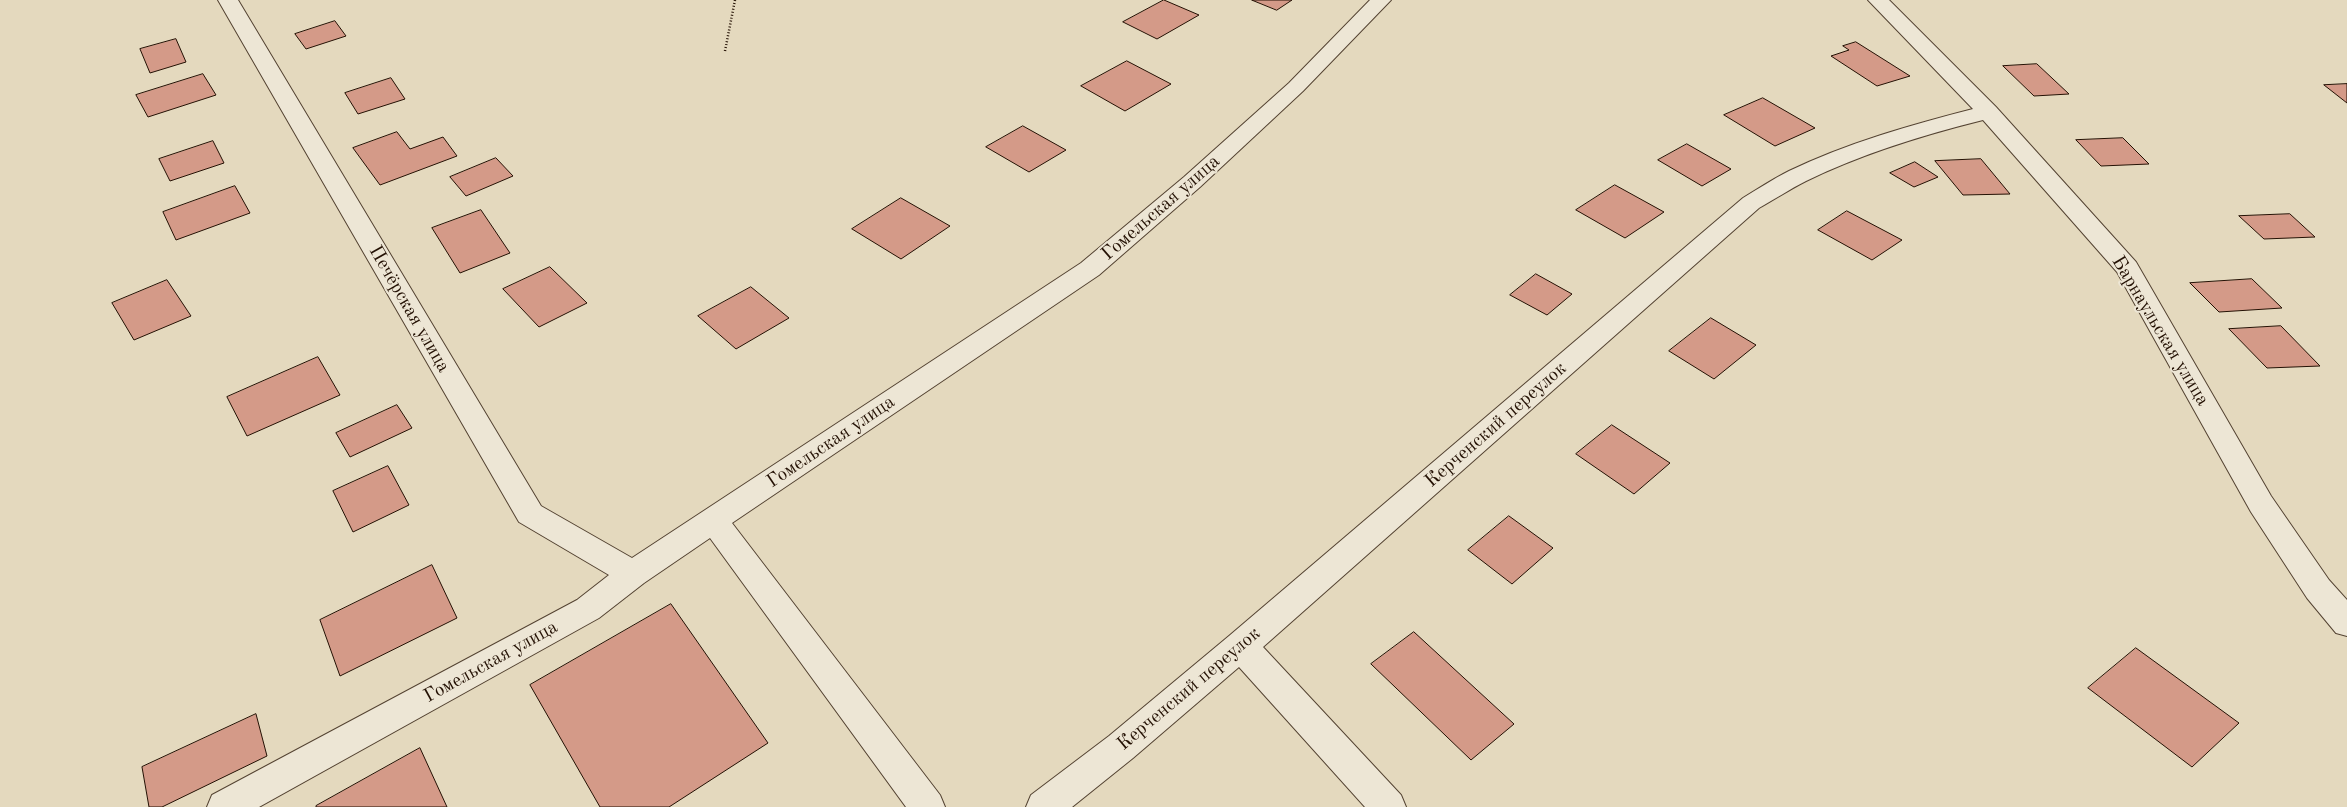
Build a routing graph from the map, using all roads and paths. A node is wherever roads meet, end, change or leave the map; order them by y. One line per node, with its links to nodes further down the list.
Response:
1 (228, 0): 8 (street, Печёрская улица)
2 (735, 0): 5 (path)
3 (1381, 0): 7 (street, Гомельская улица)
4 (1878, 0): 6 (street, Барнаульская улица)
5 (726, 51)
6 (1988, 112): 9 (street, Барнаульская улица); 10 (street, Керченский переулок)
7 (714, 521): 8 (street, Гомельская улица); 12 (street)
8 (633, 574): 11 (street, Гомельская улица)
9 (2347, 623)
10 (1241, 646): 13 (street, Керченский переулок); 14 (street)
11 (225, 807)
12 (927, 807)
13 (1044, 807)
14 (1388, 807)

